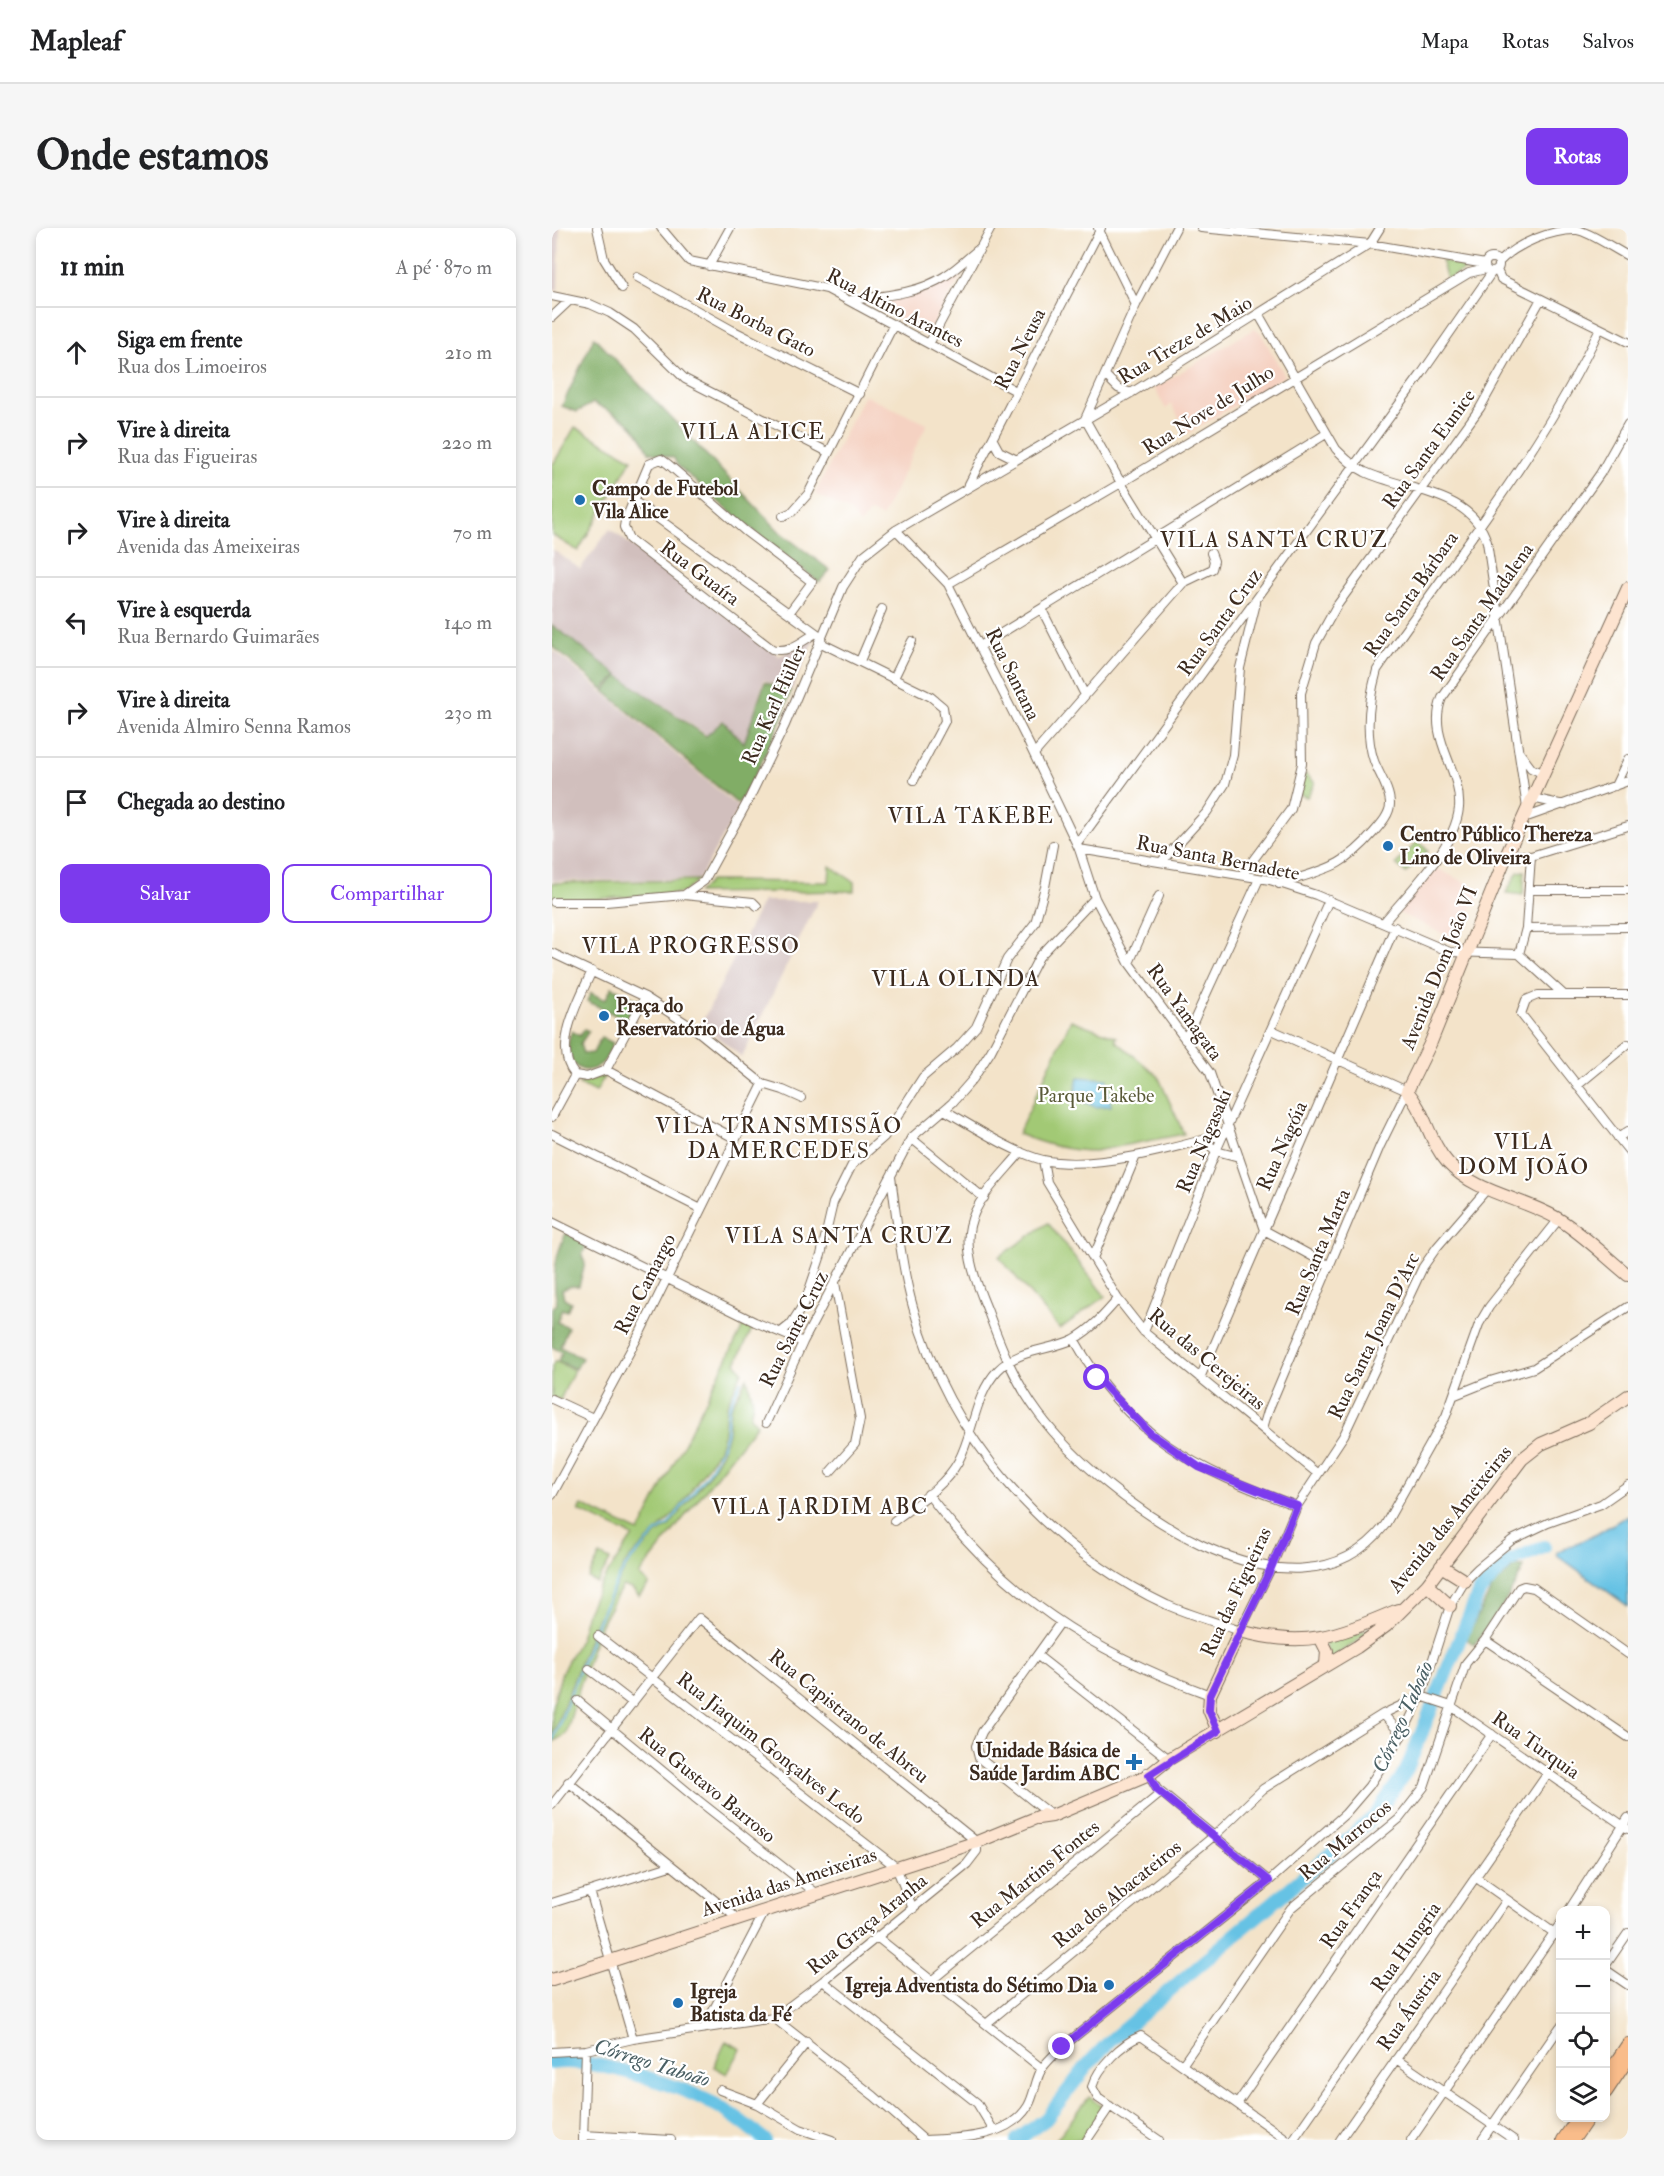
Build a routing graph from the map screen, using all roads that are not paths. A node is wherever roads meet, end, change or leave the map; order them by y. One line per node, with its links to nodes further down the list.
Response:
1 (597, 228): 16 (street)
2 (730, 228): 13 (street)
3 (991, 228): 11 (street)
4 (1176, 228): 21 (street)
5 (1201, 228): 10 (street)
6 (1380, 228): 10 (street)
7 (664, 229): 13 (street, Rua Altino Arantes)
8 (1099, 229): 21 (street); 30 (street, Rua Neusa)
9 (1578, 229): 12 (street, Rua Santa Cruz); 14 (street, Rua Santa Cruz)
10 (1370, 244): 14 (street); 22 (street, Rua Treze de Maio)
11 (982, 246): 19 (street); 27 (street)
12 (1628, 256)
13 (709, 266): 19 (street, Rua Altino Arantes)
14 (1492, 267): 18 (street); 29 (street, Rua Nove de Julho); 39 (street, Rua Santa Cruz)
15 (638, 277): 32 (street, Rua Borba Gato)
16 (622, 288)
17 (552, 296): 20 (street)
18 (1541, 299): 25 (street); 42 (street, Rua Santa Eunice)
19 (851, 301): 24 (street, Rua Altino Arantes)
20 (568, 302): 23 (street); 37 (street)
21 (1136, 305): 28 (street)
22 (1259, 315): 29 (street); 31 (street, Rua Treze de Maio)
23 (552, 317)
24 (894, 324): 27 (street, Rua Altino Arantes); 32 (street)
25 (1600, 328): 26 (street); 45 (street, Rua Santa Bárbara)
26 (1628, 342)
27 (929, 344): 30 (street, Rua Altino Arantes)
28 (1105, 375): 31 (street); 33 (street)
29 (1294, 377): 35 (street); 40 (street, Rua Nove de Julho)
30 (1016, 391): 36 (street, Rua Neusa)
31 (1131, 393): 33 (street, Rua Treze de Maio)
32 (860, 394): 37 (street)
33 (1085, 419): 38 (street, Rua Treze de Maio); 40 (street)
34 (1628, 424): 56 (street, Rua Santa Madalena)
35 (1326, 434): 39 (street); 47 (street)
36 (993, 440): 38 (street); 41 (street, Rua Neusa)
37 (828, 452): 44 (street)
38 (1015, 459): 41 (street, Rua Treze de Maio)
39 (1353, 465): 42 (street); 52 (street, Rua Santa Cruz)
40 (1121, 483): 47 (street); 50 (street, Rua Nove de Julho)
41 (969, 485): 46 (street, Rua Treze de Maio)
42 (1420, 491): 45 (street); 80 (street, Rua Santa Eunice)
43 (634, 501): 55 (street); 55 (street, Rua Guaíra); 57 (street, Rua Guaíra)
44 (783, 516)
45 (1481, 524): 56 (street); 82 (street, Rua Santa Bárbara)
46 (896, 530): 50 (street, Rua Santana); 57 (street, Rua Karl Hüller)
47 (1155, 540): 49 (street); 54 (street)
48 (1211, 553): 49 (street)
49 (1183, 583): 62 (street)
50 (948, 584): 59 (street, Rua Santana)
51 (1628, 588): 67 (street, Avenida Dom João VI)
52 (1258, 598): 76 (street, Rua Santa Cruz); 79 (street)
53 (882, 609): 60 (street)
54 (1042, 610): 59 (street); 62 (street)
55 (789, 613): 57 (street)
56 (1499, 616): 63 (street); 91 (street, Rua Santa Madalena)
57 (819, 637): 60 (street); 85 (street, Rua Karl Hüller)
58 (912, 641): 61 (street)
59 (982, 645): 64 (street, Rua Santana)
60 (860, 662): 61 (street)
61 (894, 678): 68 (street)
62 (1085, 695): 64 (street)
63 (1517, 749): 66 (street); 69 (street)
64 (1034, 754): 76 (street, Rua Santana)
65 (1628, 759): 71 (street)
66 (1531, 768): 67 (street); 69 (street)
67 (1544, 774): 73 (street, Avenida Dom João VI)
68 (914, 780)
69 (1523, 780): 73 (street)
70 (1628, 781): 71 (street)
71 (1615, 786): 72 (street)
72 (1564, 805): 73 (street); 73 (street)
73 (1528, 808): 77 (street, Avenida Dom João VI)
74 (1628, 826): 78 (street)
75 (1053, 845): 143 (street)
76 (1078, 846): 79 (street, Rua Santa Bernadete); 87 (street, Rua Yamagata)
77 (1507, 854): 78 (street); 95 (street, Avenida Dom João VI)
78 (1531, 856): 83 (street)
79 (1162, 861): 80 (street, Rua Santa Bernadete)
80 (1242, 875): 81 (street, Rua Santa Bernadete)
81 (1259, 879): 82 (street, Rua Santa Bernadete); 104 (street)
82 (1280, 884): 88 (street, Rua Santa Bernadete)
83 (1529, 890): 84 (street); 94 (street)
84 (1628, 890)
85 (684, 895): 89 (street); 90 (street)
86 (1159, 896): 98 (street)
87 (1095, 898): 98 (street, Rua Yamagata); 113 (street, Rua Santa Cruz)
88 (1329, 900): 91 (street, Rua Santa Bernadete); 103 (street, Rua Nagasaki)
89 (554, 902)
90 (757, 906)
91 (1384, 922): 92 (street, Rua Santa Bernadete)
92 (1395, 927): 95 (street, Rua Santa Bernadete); 106 (street, Rua Nagóia)
93 (1628, 927): 94 (street)
94 (1526, 928): 97 (street)
95 (1467, 952): 97 (street, Rua Santa Bernadete); 111 (street, Avenida Dom João VI)
96 (552, 953): 99 (street)
97 (1519, 954): 100 (street)
98 (1129, 963): 104 (street, Rua Yamagata)
99 (592, 971): 102 (street); 108 (street)
100 (1563, 994): 101 (street); 110 (street)
101 (1628, 995)
102 (645, 997): 107 (street); 109 (street)
103 (1272, 1030): 106 (street); 115 (street, Rua Nagasaki)
104 (1185, 1040): 115 (street, Rua Yamagata)
105 (1628, 1044): 110 (street)
106 (1338, 1060): 111 (street); 135 (street, Rua Nagóia)
107 (606, 1070): 108 (street); 121 (street)
108 (575, 1075): 114 (street)
109 (763, 1084): 112 (street); 121 (street, Rua Camargo)
110 (1577, 1086): 120 (street)
111 (1407, 1091): 130 (street); 137 (street, Rua Santa Marta)
112 (801, 1098)
113 (944, 1110): 119 (street, Rua Santa Cruz); 125 (street)
114 (552, 1118)
115 (1228, 1125): 118 (street, Rua Nagasaki); 127 (street, Rua Yamagata)
116 (1628, 1131): 120 (street)
117 (552, 1134): 132 (street)
118 (1224, 1134): 122 (street); 124 (street, Rua Nagasaki)
119 (911, 1138): 129 (street, Rua Santa Cruz); 131 (street)
120 (1618, 1138): 123 (street)
121 (736, 1139): 132 (street, Rua Camargo)
122 (1204, 1140): 124 (street); 126 (street)
123 (1628, 1150)
124 (1216, 1151): 127 (street); 144 (street, Rua Nagasaki)
125 (1021, 1152): 128 (street); 131 (street)
126 (1136, 1156): 128 (street); 136 (street)
127 (1239, 1157): 135 (street, Rua Yamagata)
128 (1043, 1160): 136 (street, Rua das Cerejeiras)
129 (891, 1177): 140 (street, Rua Santa Cruz); 155 (street)
130 (1488, 1188): 133 (street); 157 (street, Rua Santa Joana D'Arc)
131 (984, 1198): 147 (street)
132 (701, 1209): 139 (street, Rua Camargo)
133 (1559, 1219): 138 (street); 149 (street)
134 (552, 1222): 139 (street)
135 (1264, 1230): 137 (street); 148 (street, Rua Nagóia)
136 (1093, 1258): 141 (street, Rua das Cerejeiras)
137 (1330, 1266): 154 (street, Rua Santa Marta)
138 (1628, 1275)
139 (666, 1277): 143 (street); 152 (street, Rua Camargo)
140 (835, 1282): 146 (street, Rua Santa Cruz); 156 (street)
141 (1118, 1299): 144 (street, Rua das Cerejeiras); 145 (street)
142 (1628, 1307): 149 (street)
143 (781, 1332): 146 (street)
144 (1144, 1332): 148 (street, Rua das Cerejeiras)
145 (1074, 1339): 147 (street); 161 (street)
146 (803, 1342): 153 (street, Rua Santa Cruz)
147 (1007, 1362): 155 (street); 164 (street)
148 (1200, 1378): 154 (street, Rua das Cerejeiras)
149 (1455, 1395): 164 (street)
150 (1628, 1396): 163 (street, Avenida das Ameixeiras)
151 (552, 1399): 152 (street)
152 (593, 1418): 159 (street, Rua Camargo)
153 (766, 1423)
154 (1263, 1428): 157 (street, Rua das Cerejeiras)
155 (969, 1429): 160 (street); 170 (street)
156 (830, 1472)
157 (1318, 1474): 161 (street, Rua das Figueiras)
158 (1628, 1485): 165 (street)
159 (553, 1493)
160 (928, 1494): 162 (street); 169 (street)
161 (1297, 1506): 164 (street, Rua das Figueiras)
162 (894, 1521)
163 (1441, 1566): 165 (street); 166 (street, Avenida das Ameixeiras)
164 (1271, 1568): 170 (street, Rua das Figueiras)
165 (1465, 1581): 168 (street)
166 (1427, 1585): 167 (street, Avenida das Ameixeiras); 168 (street)
167 (1407, 1606): 172 (street); 176 (street, Avenida das Ameixeiras)
168 (1450, 1606): 180 (street)
169 (1060, 1623): 175 (street); 179 (street)
170 (1240, 1631): 172 (street); 179 (street, Rua das Figueiras)
171 (598, 1636): 178 (street, Rua Jiaquim Gonçalves Ledo)
172 (1321, 1639): 176 (street)
173 (1485, 1640): 174 (street, Rua Marrocos); 183 (street, Rua Marrocos); 189 (street)
174 (1628, 1654)
175 (1038, 1656): 190 (street); 196 (street)
176 (1326, 1665): 186 (street, Avenida das Ameixeiras)
177 (589, 1669): 182 (street)
178 (653, 1678): 182 (street); 199 (street, Rua Capistrano de Abreu); 201 (street, Rua Jiaquim Gonçalves Ledo)
179 (1210, 1695): 186 (street)
180 (1422, 1696): 183 (street, Rua Turquia); 184 (street, Rua dos Abacateiros); 188 (street)
181 (578, 1701): 185 (street, Rua Gustavo Barroso)
182 (633, 1703): 185 (street)
183 (1449, 1705): 187 (street, Rua Turquia); 234 (street, Rua Marrocos)
184 (1383, 1714): 188 (street); 198 (street, Rua dos Abacateiros)
185 (612, 1730): 193 (street); 205 (street, Rua Gustavo Barroso)
186 (1218, 1731): 190 (street, Avenida das Ameixeiras)
187 (1492, 1734): 192 (street, Rua Turquia); 240 (street, Rua França)
188 (1402, 1735): 203 (street)
189 (1628, 1737)
190 (1170, 1759): 191 (street, Avenida das Ameixeiras)
191 (1150, 1772): 194 (street); 196 (street, Avenida das Ameixeiras)
192 (1548, 1773): 197 (street, Rua Turquia); 202 (street, Rua Hungria)
193 (568, 1782): 195 (street); 200 (street)
194 (1161, 1793): 198 (street); 221 (street, Rua Martins Fontes)
195 (552, 1805)
196 (1046, 1816): 199 (street, Avenida das Ameixeiras)
197 (1626, 1825): 208 (street)
198 (1215, 1835): 203 (street); 224 (street, Rua dos Abacateiros)
199 (977, 1842): 201 (street, Avenida das Ameixeiras); 209 (street, Rua Graça Aranha)
200 (670, 1866): 204 (street); 211 (street)
201 (896, 1868): 205 (street, Avenida das Ameixeiras); 209 (street)
202 (1475, 1877): 206 (street); 254 (street, Rua Hungria)
203 (1269, 1881): 235 (street)
204 (590, 1891): 207 (street); 216 (street)
205 (816, 1893): 210 (street, Avenida das Ameixeiras)
206 (1507, 1900): 213 (street); 232 (street, Rua Áustria)
207 (552, 1903)
208 (1572, 1906)
209 (913, 1909): 214 (street, Rua Graça Aranha)
210 (766, 1910): 211 (street, Avenida das Ameixeiras); 225 (street)
211 (738, 1919): 216 (street, Avenida das Ameixeiras)
212 (1628, 1933): 217 (street)
213 (1556, 1934)
214 (877, 1937): 220 (street, Rua Graça Aranha); 221 (street)
215 (1556, 1938): 239 (street)
216 (612, 1960): 219 (street, Avenida das Ameixeiras); 227 (street)
217 (1609, 1960)
218 (1610, 1973): 222 (street)
219 (552, 1980)
220 (823, 1981): 223 (street, Rua Graça Aranha); 246 (street)
221 (931, 1981): 224 (street)
222 (1628, 1985)
223 (774, 2018): 225 (street, Rua Graça Aranha); 228 (street)
224 (986, 2024): 235 (street)
225 (704, 2028): 227 (street, Rua Graça Aranha)
226 (1556, 2033): 245 (street)
227 (633, 2039): 230 (street, Rua Graça Aranha)
228 (807, 2042): 241 (street); 250 (street)
229 (1628, 2044): 236 (main road)
230 (586, 2051): 231 (street, Rua Graça Aranha); 247 (street)
231 (552, 2052)
232 (1396, 2059): 239 (street); 255 (street, Rua Áustria)
233 (1628, 2059): 237 (main road)
234 (1183, 2064): 240 (street); 242 (street)
235 (1041, 2068): 246 (street)
236 (1610, 2070)
237 (1610, 2085)
238 (720, 2090): 241 (street)
239 (1443, 2091): 245 (street); 256 (street)
240 (1238, 2103): 253 (street)
241 (757, 2104): 249 (street)
242 (1110, 2106): 251 (street); 252 (street)
243 (1575, 2122): 259 (main road)
244 (1585, 2122): 260 (main road)
245 (1492, 2125): 257 (street); 258 (street)
246 (994, 2131): 250 (street)
247 (583, 2137): 248 (street)
248 (670, 2140)
249 (832, 2140)
250 (925, 2140)
251 (1087, 2140)
252 (1159, 2140)
253 (1288, 2140)
254 (1293, 2140)
255 (1340, 2140)
256 (1411, 2140)
257 (1482, 2140)
258 (1514, 2140)
259 (1563, 2140)
260 (1573, 2140)

